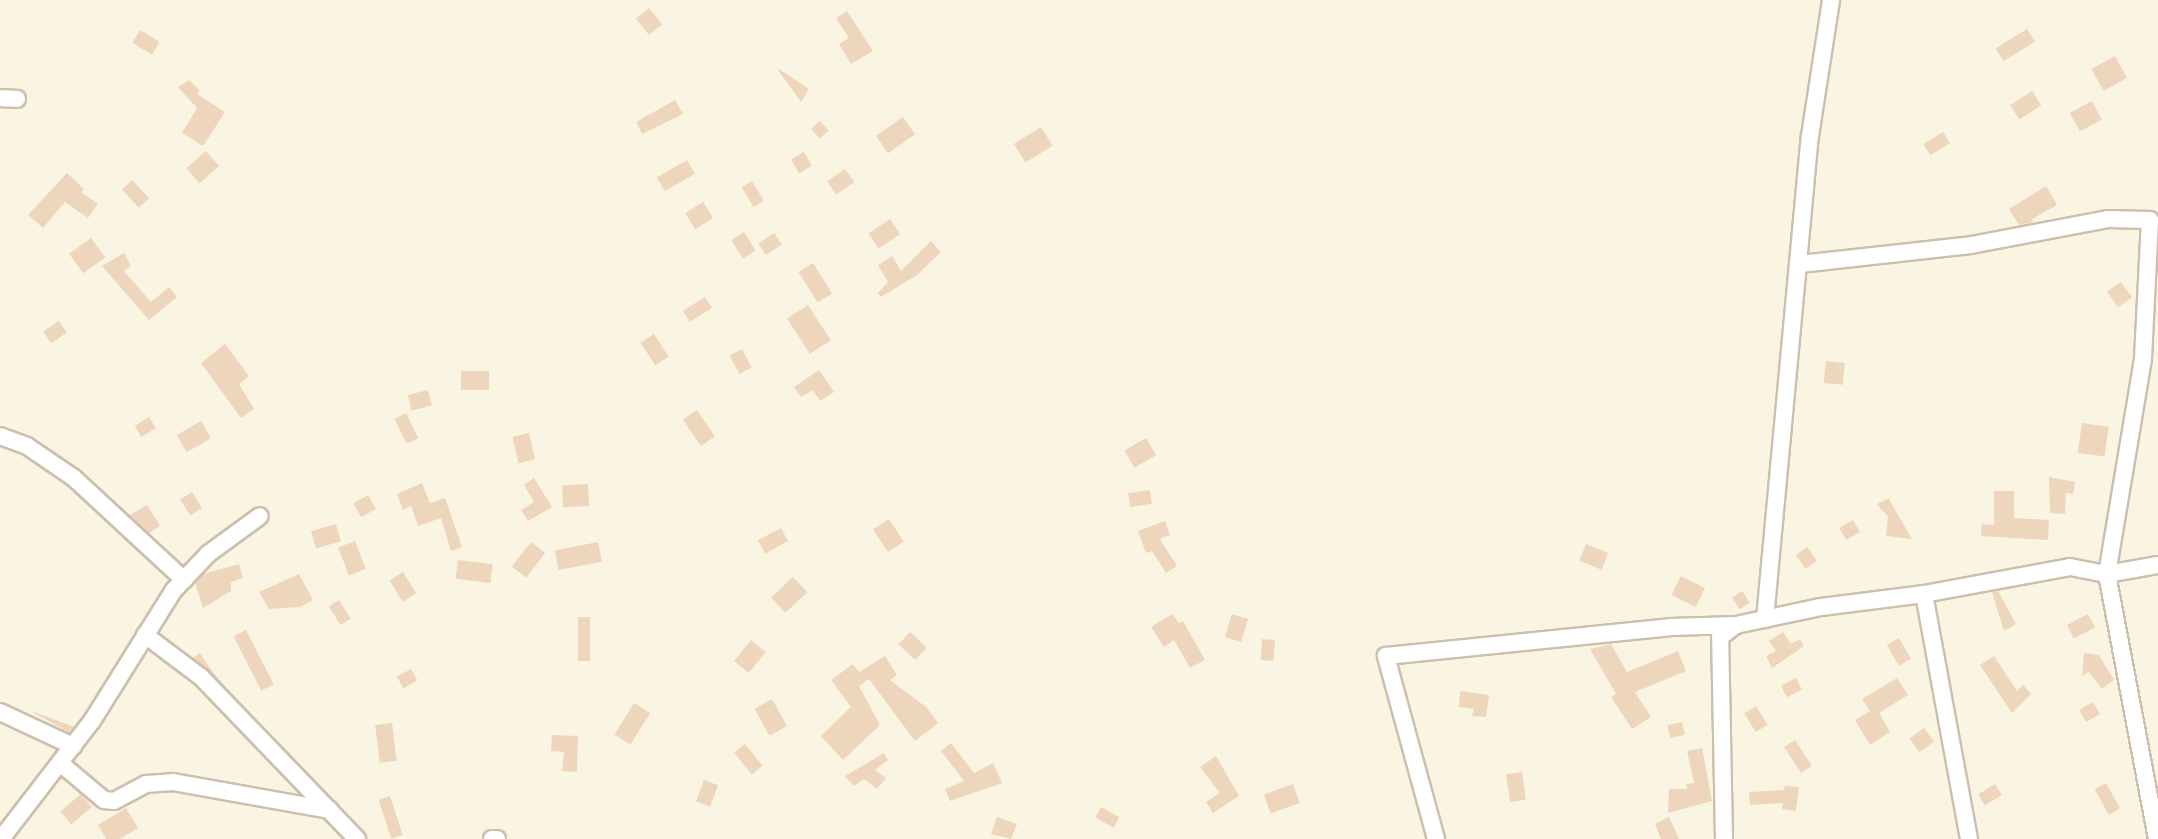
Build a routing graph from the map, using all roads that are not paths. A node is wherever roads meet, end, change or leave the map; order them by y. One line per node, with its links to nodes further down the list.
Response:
1 (1831, 0): 2 (street)
2 (1800, 264): 6 (street); 9 (street)
3 (0, 436): 7 (street)
4 (260, 516): 7 (street)
5 (2158, 565): 6 (street)
6 (2107, 574): 8 (street); 21 (street)
7 (184, 580): 11 (street)
8 (1924, 594): 9 (street); 20 (street)
9 (1765, 619): 10 (street)
10 (1736, 625): 18 (street); 19 (street)
11 (145, 635): 13 (street); 15 (street)
12 (0, 712): 13 (street)
13 (73, 746): 14 (street)
14 (60, 763): 15 (street); 16 (street)
15 (330, 810): 17 (street)
16 (1, 839)
17 (358, 839)
18 (1436, 839)
19 (1724, 839)
20 (1969, 839)
21 (2157, 839)

